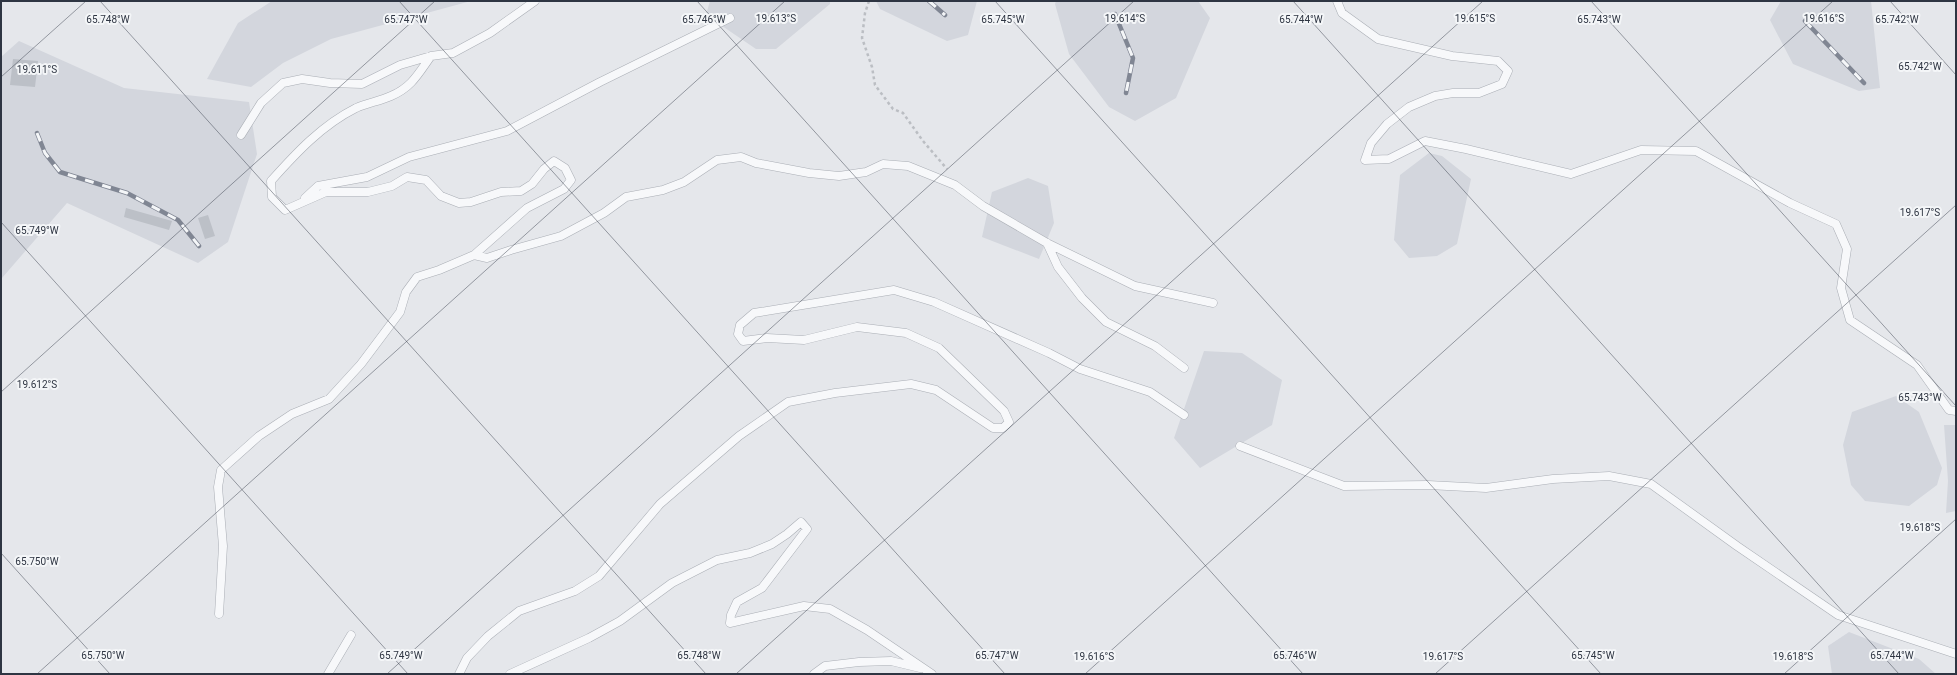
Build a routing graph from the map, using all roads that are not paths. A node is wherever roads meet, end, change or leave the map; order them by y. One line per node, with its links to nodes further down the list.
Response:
1 (535, 1): 4 (lane)
2 (1337, 1): 11 (lane)
3 (730, 18): 6 (lane)
4 (431, 56): 5 (lane); 6 (lane)
5 (241, 135)
6 (300, 203): 8 (lane)
7 (1047, 243): 8 (lane); 9 (lane); 10 (lane)
8 (474, 255): 14 (lane)
9 (1214, 303)
10 (1184, 368)
11 (1956, 412)
12 (1184, 415): 19 (lane)
13 (1240, 446): 16 (lane)
14 (219, 614)
15 (351, 635): 18 (lane)
16 (1956, 654)
17 (924, 669): 20 (lane); 21 (lane); 22 (lane)
18 (328, 674)
19 (459, 674)
20 (510, 674)
21 (814, 674)
22 (932, 674)

